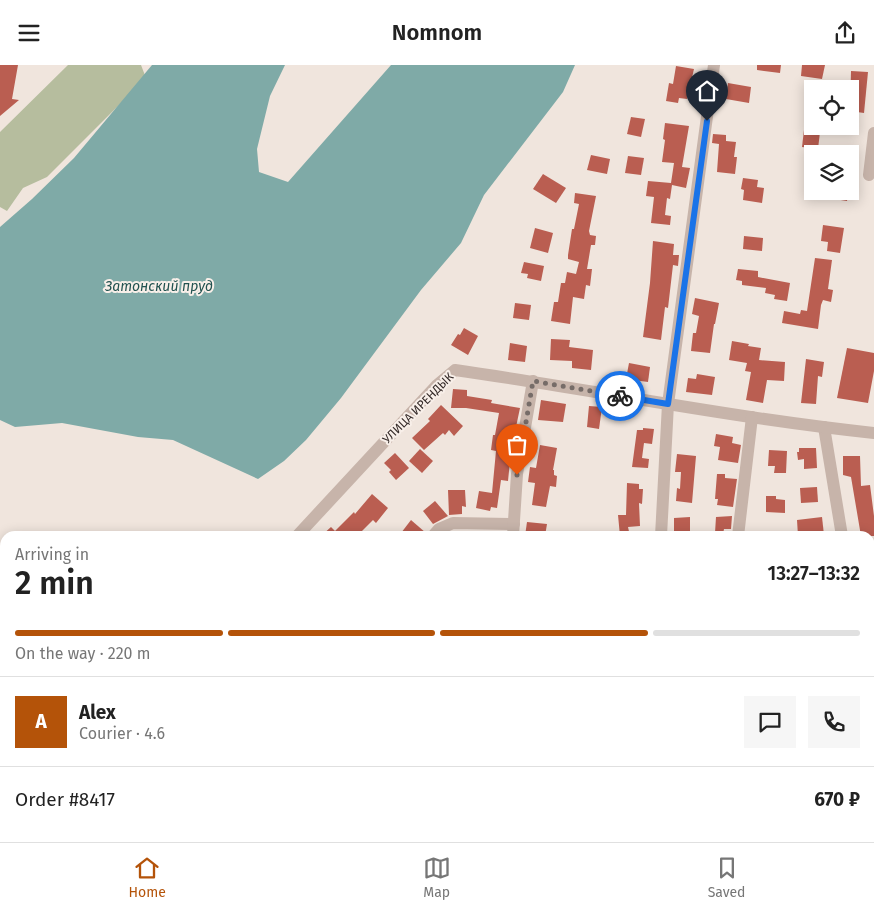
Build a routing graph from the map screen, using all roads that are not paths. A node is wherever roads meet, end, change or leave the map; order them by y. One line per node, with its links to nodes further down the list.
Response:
1 (714, 65): 5 (street)
2 (874, 133): 3 (street)
3 (869, 175)
4 (533, 381): 5 (street, УЛИЦА ИРЕНДЫК); 9 (street); 10 (street, УЛИЦА ИРЕНДЫК)
5 (668, 404): 6 (street, УЛИЦА ИРЕНДЫК); 12 (street)
6 (752, 417): 7 (street, УЛИЦА ИРЕНДЫК); 13 (street)
7 (824, 427): 8 (street, УЛИЦА ИРЕНДЫК); 14 (street)
8 (874, 433)
9 (513, 530): 11 (street)
10 (302, 531)
11 (437, 531)
12 (661, 531)
13 (739, 531)
14 (841, 531)

